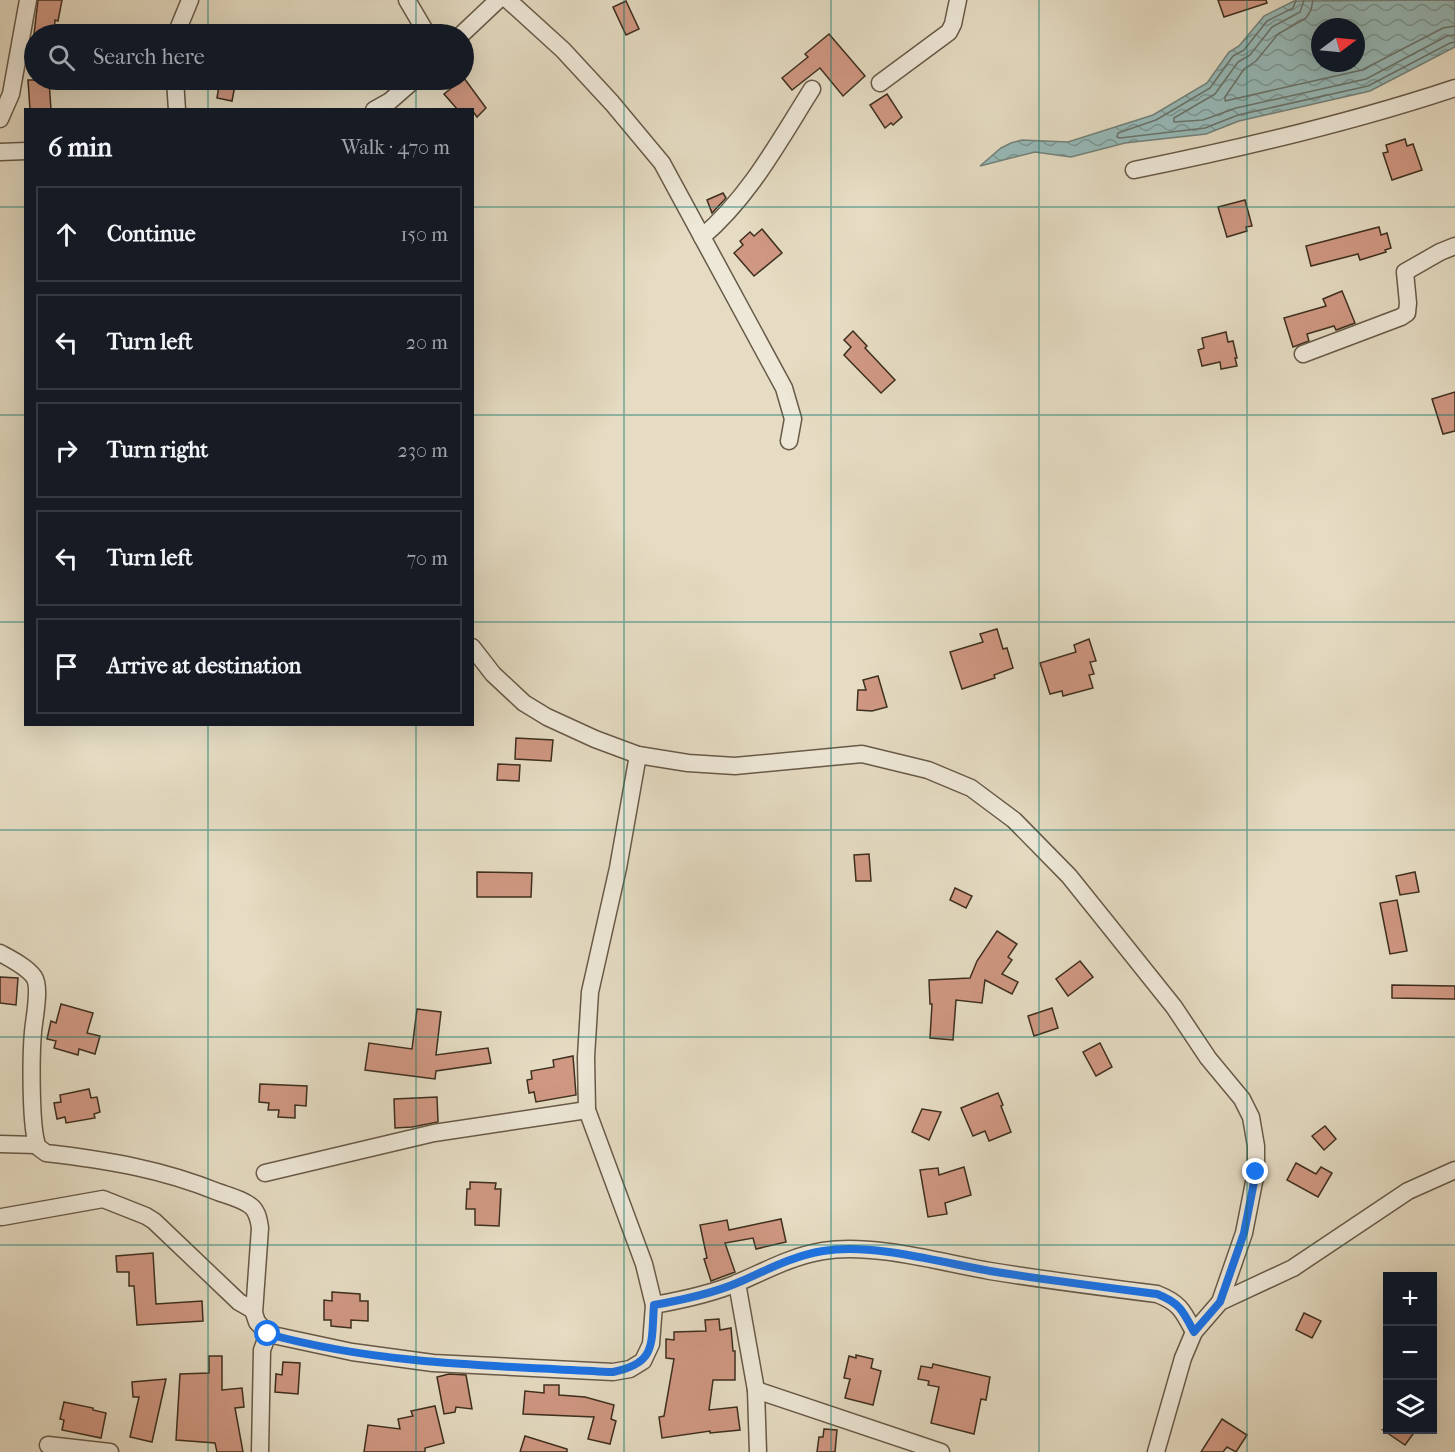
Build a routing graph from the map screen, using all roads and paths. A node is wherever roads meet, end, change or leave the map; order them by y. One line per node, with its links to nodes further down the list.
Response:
1 (28, 0): 17 (street)
2 (190, 0): 7 (street)
3 (407, 0): 8 (street)
4 (498, 0): 9 (street)
5 (508, 0): 21 (street)
6 (958, 0): 10 (street)
7 (180, 24)
8 (421, 24)
9 (473, 24)
10 (880, 83)
11 (1455, 88): 20 (street)
12 (812, 89): 21 (street)
13 (176, 90): 15 (street)
14 (403, 90): 16 (street)
15 (177, 108)
16 (378, 108)
17 (0, 119)
18 (24, 151): 19 (street)
19 (0, 152)
20 (1134, 170)
21 (702, 237): 24 (street)
22 (1455, 246): 23 (street)
23 (1302, 354)
24 (789, 441)
25 (474, 650): 26 (street)
26 (638, 755): 28 (street); 35 (street)
27 (0, 953): 30 (street)
28 (587, 1110): 32 (street); 36 (street)
29 (0, 1144): 30 (street)
30 (36, 1145): 37 (street)
31 (1455, 1170): 35 (street)
32 (265, 1173)
33 (2, 1217): 37 (street)
34 (737, 1283): 36 (street); 38 (street); 40 (street)
35 (1220, 1302): 38 (street)
36 (654, 1305): 39 (street)
37 (254, 1310): 39 (street)
38 (1194, 1332): 46 (street)
39 (268, 1334): 43 (street)
40 (756, 1389): 44 (street); 45 (street)
41 (48, 1445): 42 (street)
42 (110, 1452)
43 (260, 1452)
44 (758, 1452)
45 (940, 1452)
46 (1156, 1452)

